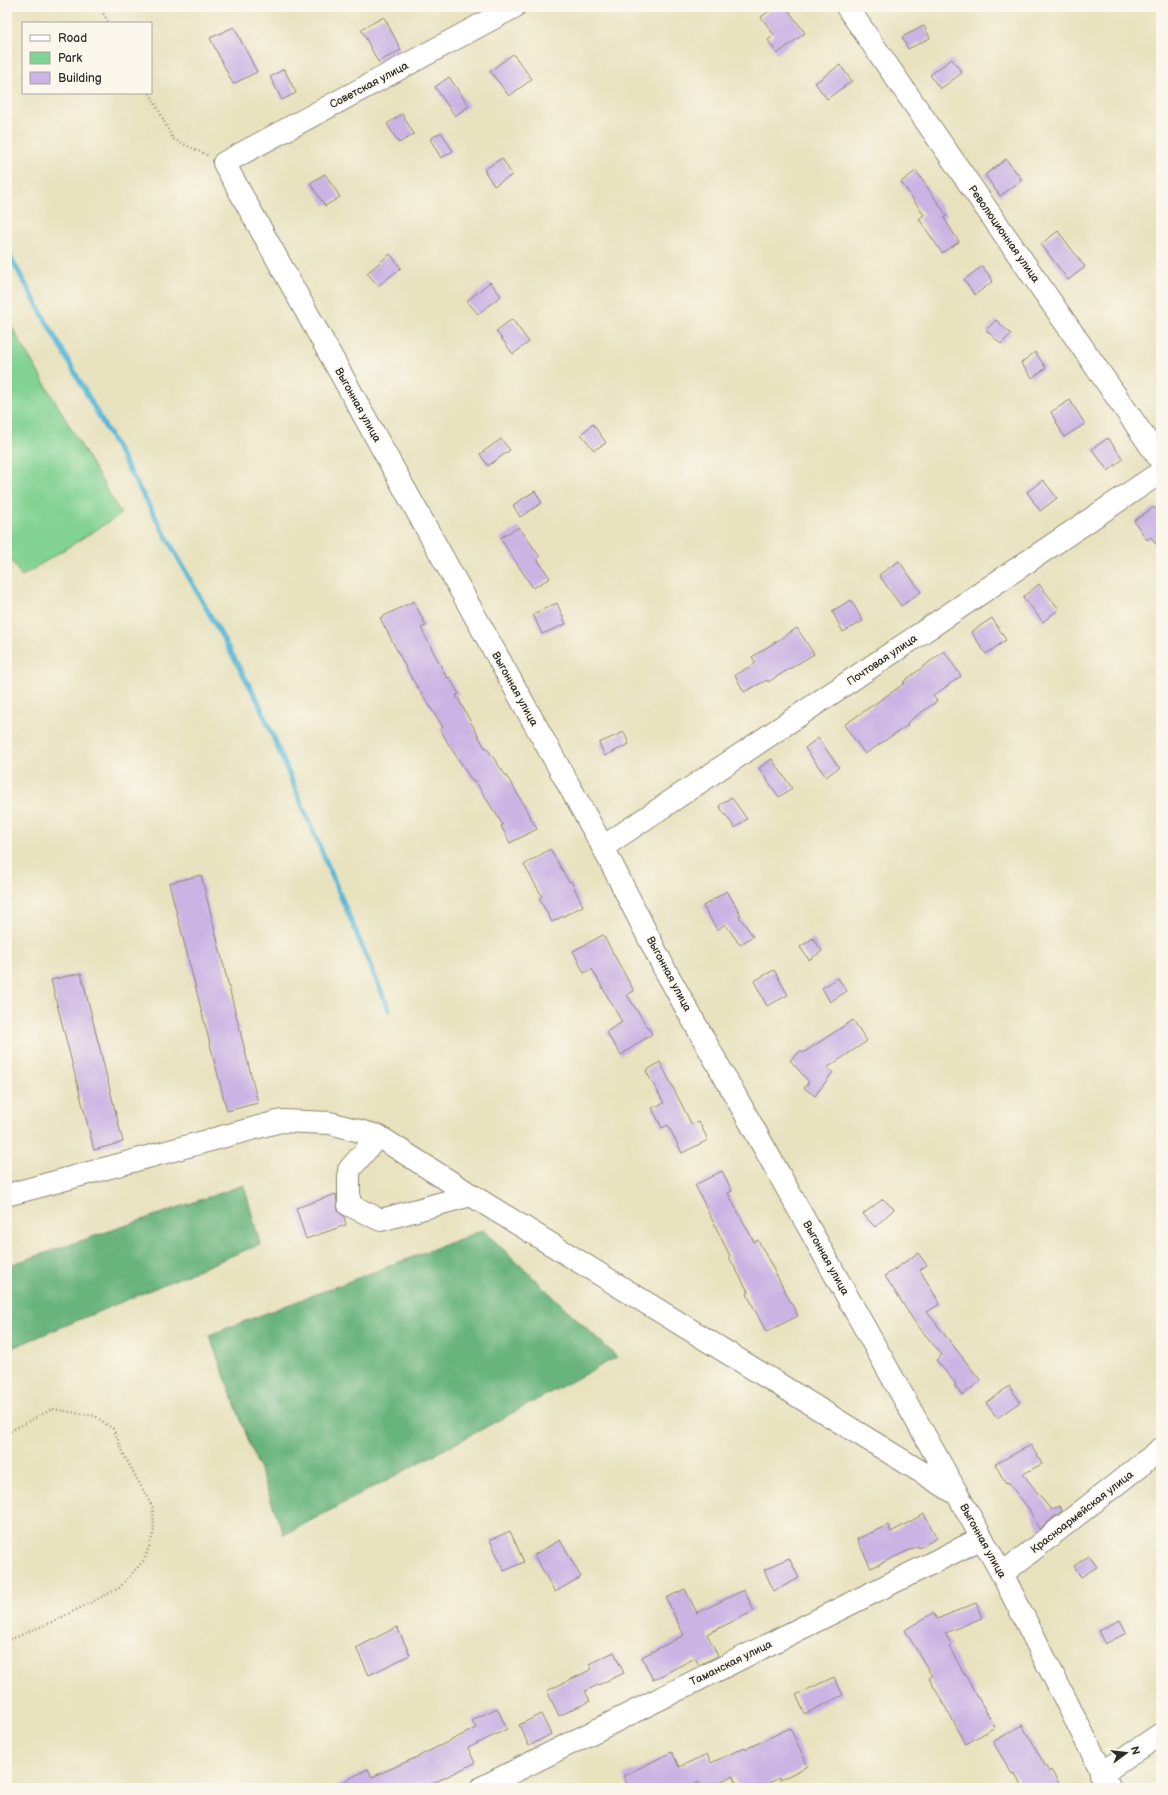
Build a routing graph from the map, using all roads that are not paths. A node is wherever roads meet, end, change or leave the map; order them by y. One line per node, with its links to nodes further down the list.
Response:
1 (514, 7): 3 (street, Советская улица)
2 (847, 7): 4 (street, Революционная улица)
3 (224, 162): 6 (street, Выгонная улица)
4 (1161, 461)
5 (1161, 472): 6 (street, Почтовая улица)
6 (603, 847): 11 (street, Выгонная улица)
7 (378, 1136): 8 (street); 9 (street); 9 (street)
8 (7, 1195)
9 (471, 1195): 11 (street)
10 (1161, 1449): 13 (street, Красноармейская улица)
11 (958, 1494): 12 (street, Выгонная улица)
12 (982, 1538): 13 (street, Выгонная улица); 16 (street, Таманская улица)
13 (1002, 1574): 15 (street, Выгонная улица)
14 (1161, 1734): 15 (street)
15 (1105, 1781)
16 (481, 1788)

